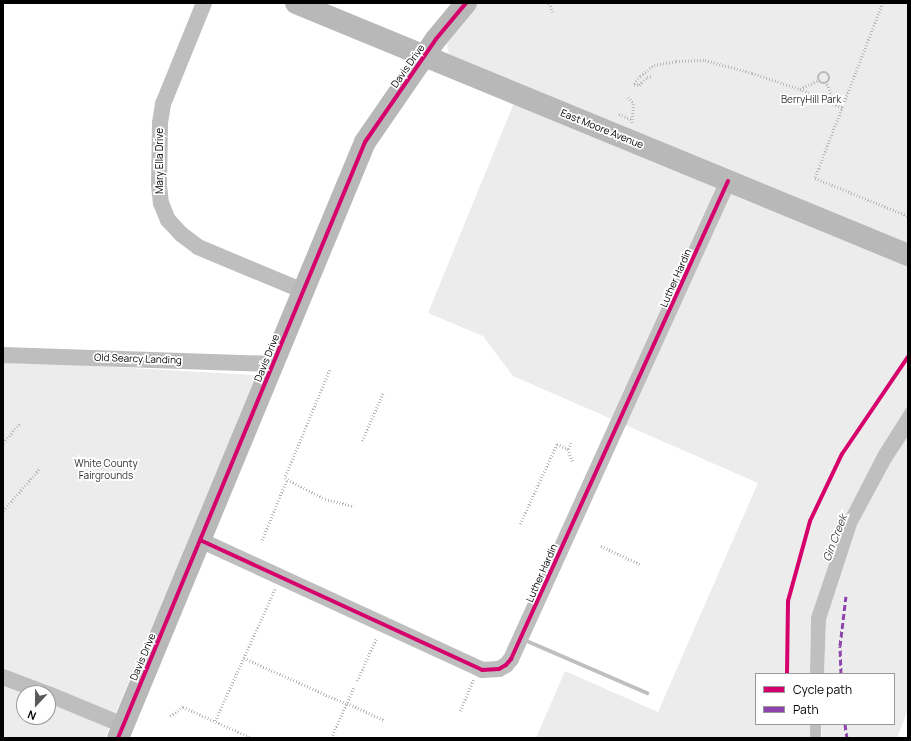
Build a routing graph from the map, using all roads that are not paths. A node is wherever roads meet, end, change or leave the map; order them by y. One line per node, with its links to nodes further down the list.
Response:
1 (204, 3): 7 (street, Mary Ella Drive)
2 (296, 3): 4 (street, East Moore Avenue)
3 (466, 3): 4 (street, Davis Drive)
4 (425, 56): 5 (street, East Moore Avenue); 7 (street, Davis Drive)
5 (728, 181): 6 (street, East Moore Avenue); 10 (street, Luther Hardin)
6 (908, 255)
7 (303, 291): 9 (street, Davis Drive)
8 (3, 355): 9 (street, Old Searcy Landing)
9 (273, 364): 10 (street, Davis Drive)
10 (200, 540): 14 (street, Davis Drive)
11 (3, 677): 12 (street)
12 (24, 685)
13 (56, 699): 14 (street)
14 (120, 732)

